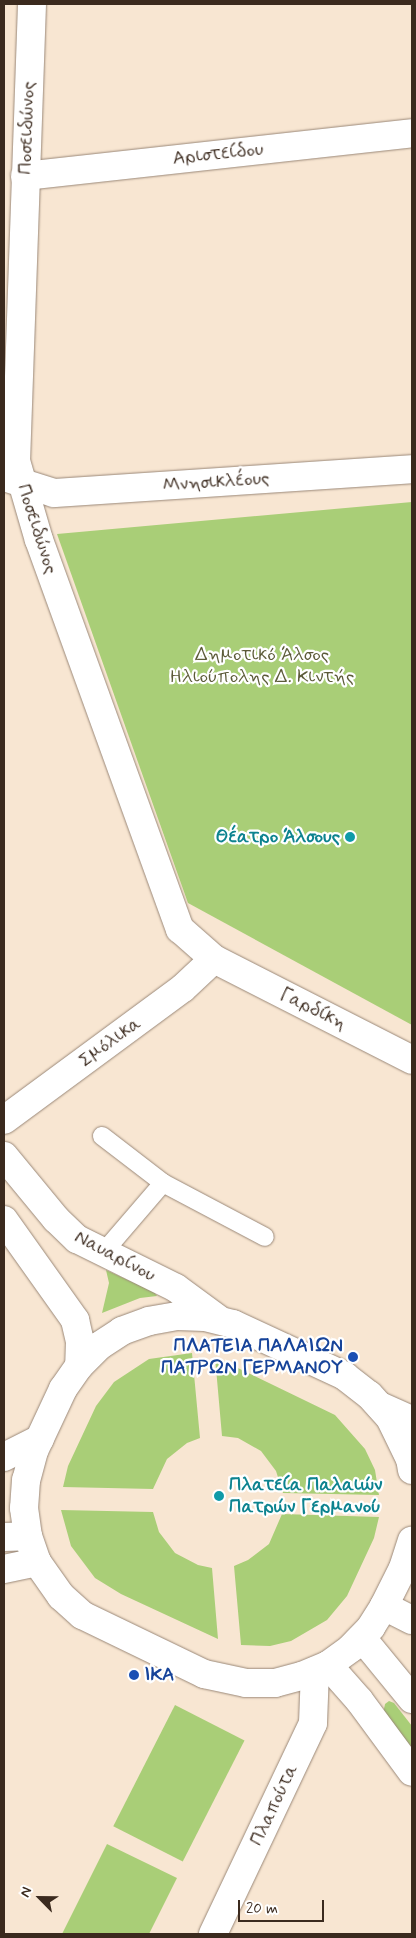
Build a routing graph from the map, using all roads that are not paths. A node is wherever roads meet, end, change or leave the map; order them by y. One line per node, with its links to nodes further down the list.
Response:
1 (32, 4): 3 (street, Ποσειδώνος)
2 (412, 133): 3 (street, Αριστείδου)
3 (25, 176): 5 (street, Ποσειδώνος)
4 (412, 469): 5 (street, Μνησικλέους)
5 (12, 480): 6 (street, Ποσειδώνος)
6 (214, 959): 7 (street, Γαρδίκη); 8 (street, Σμόλικα)
7 (412, 1060)
8 (4, 1120)
9 (102, 1136): 11 (lane)
10 (4, 1156): 14 (street, Ναυαρίνου)
11 (163, 1183): 13 (lane); 14 (lane)
12 (4, 1220): 16 (street)
13 (265, 1237)
14 (102, 1254): 15 (street, Ναυαρίνου)
15 (218, 1319): 16 (street); 17 (street)
16 (79, 1366): 19 (street)
17 (380, 1406): 18 (street); 21 (street)
18 (412, 1420)
19 (40, 1438): 20 (street); 22 (street)
20 (4, 1457)
21 (412, 1470)
22 (16, 1536): 24 (street)
23 (412, 1540): 26 (street)
24 (37, 1562): 25 (street); 30 (street)
25 (4, 1570)
26 (408, 1570): 27 (street)
27 (384, 1606): 28 (street); 29 (street)
28 (412, 1620)
29 (362, 1638): 30 (street); 31 (street)
30 (322, 1668): 32 (street); 33 (street, Πλαπούτα)
31 (412, 1699)
32 (412, 1772)
33 (213, 1934)

